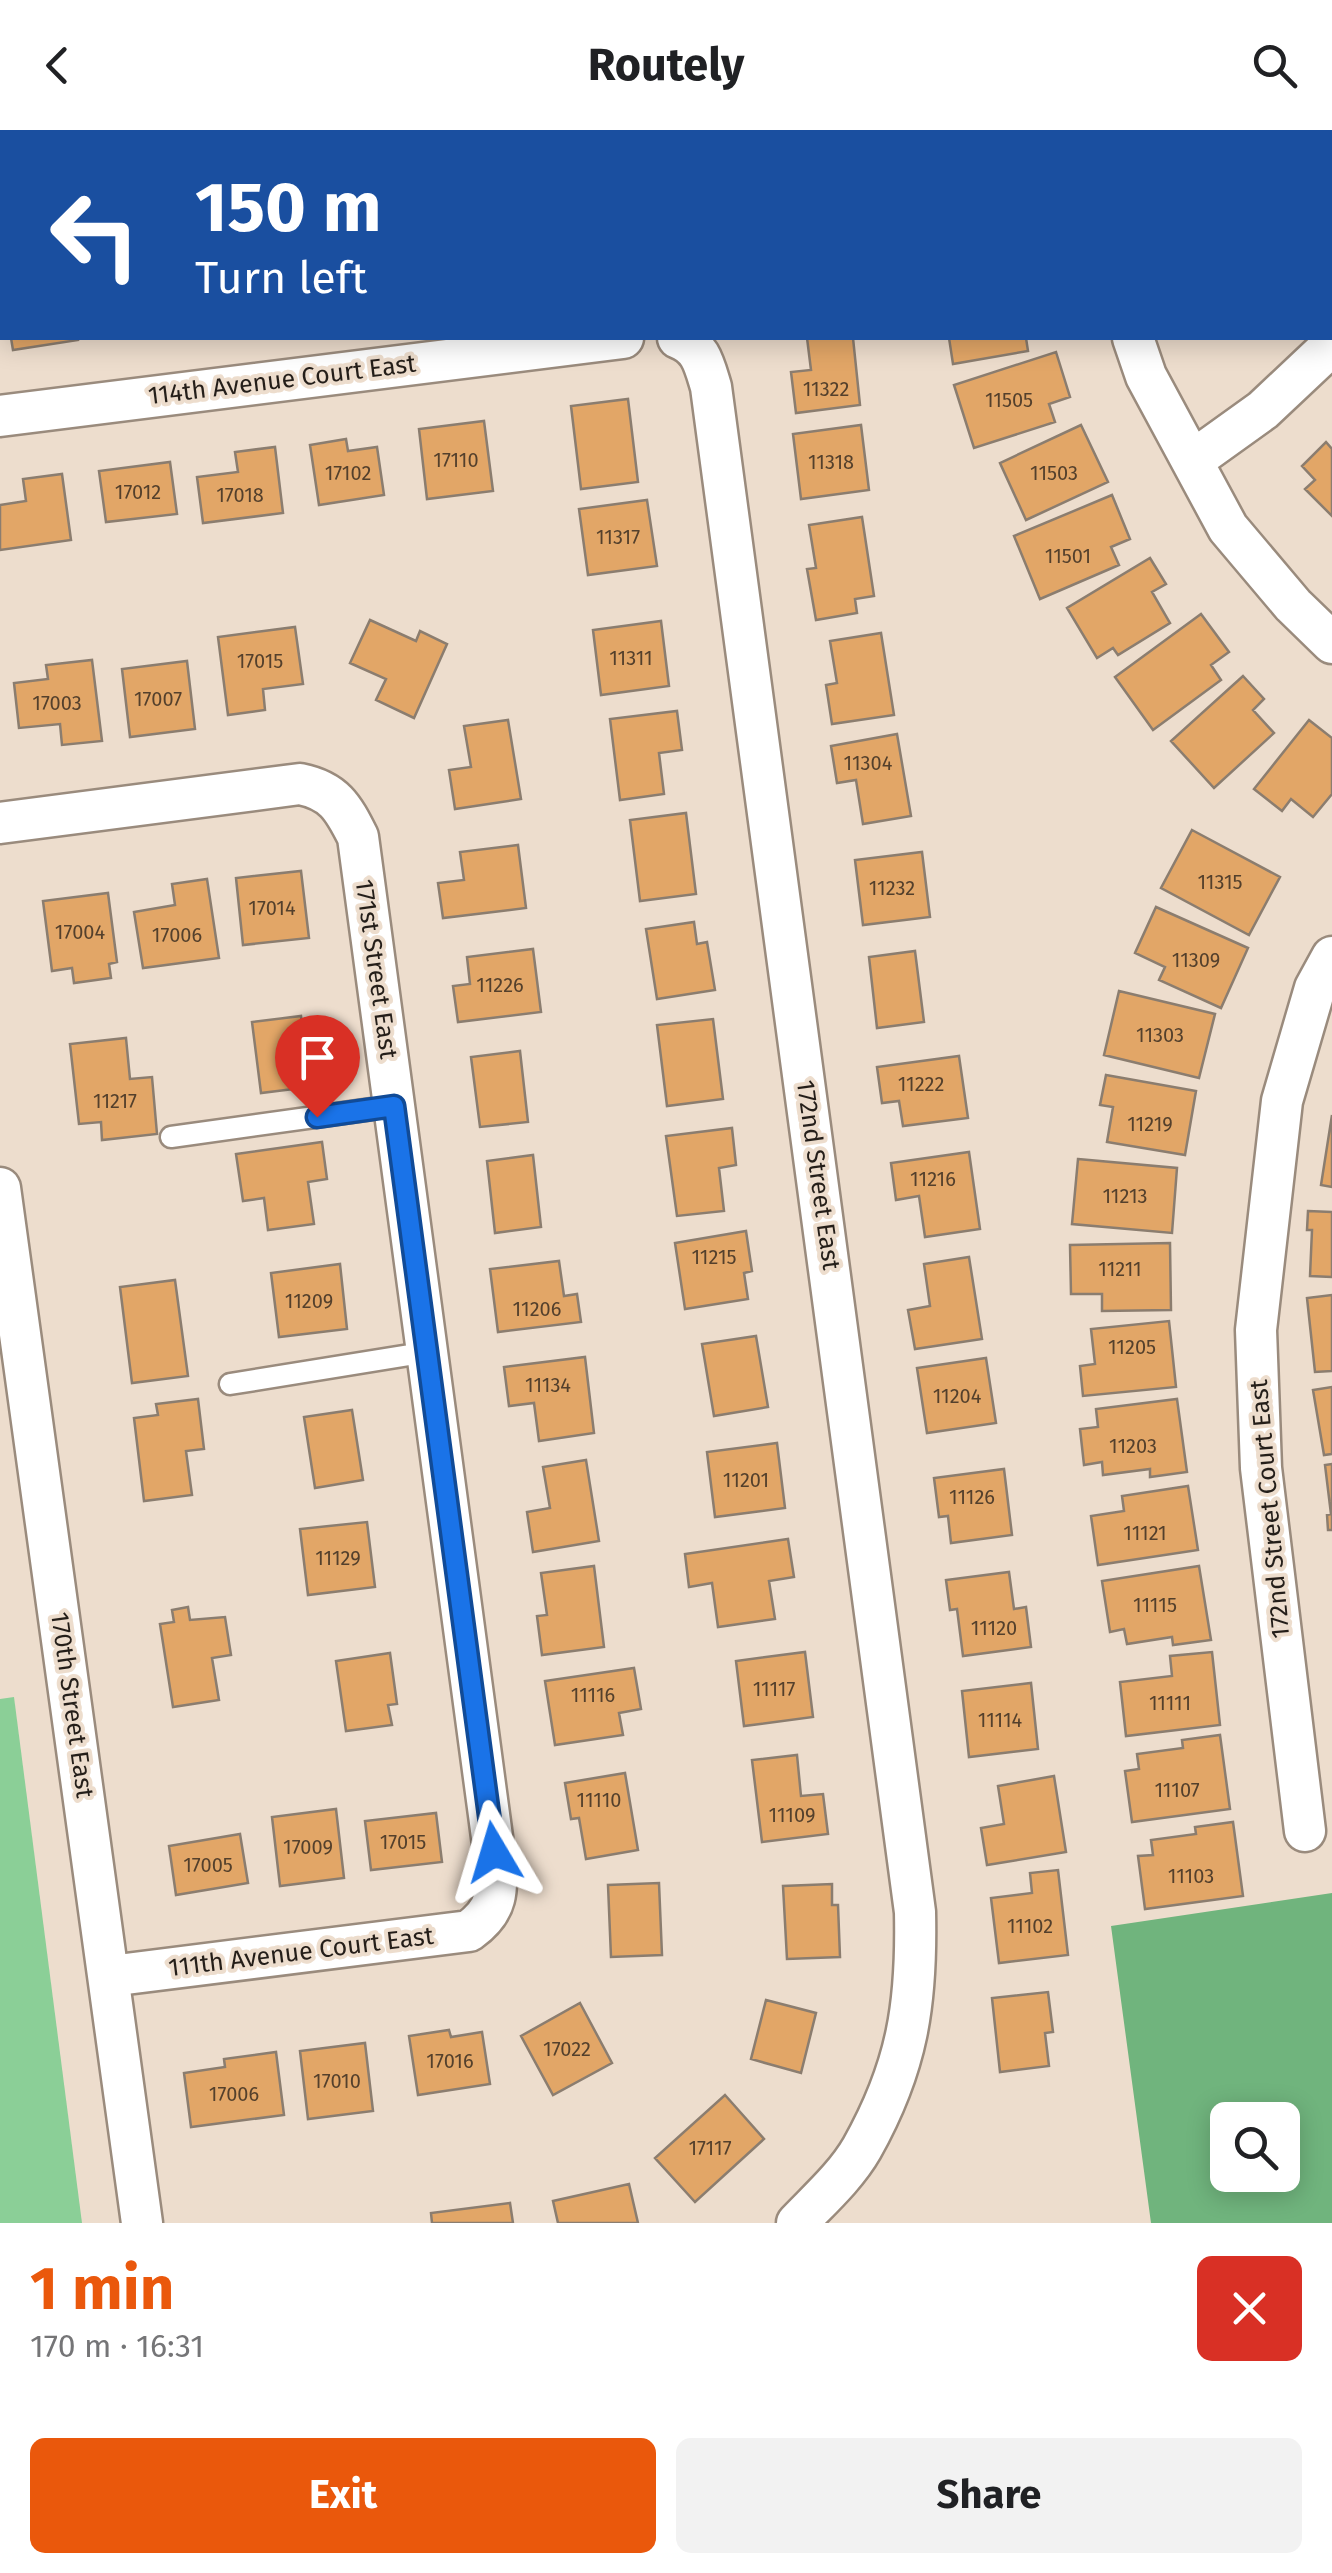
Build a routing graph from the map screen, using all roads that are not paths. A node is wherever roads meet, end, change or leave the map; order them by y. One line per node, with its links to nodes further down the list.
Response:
1 (608, 340): 5 (street, 114th Avenue Court East)
2 (1134, 340): 6 (street)
3 (685, 341): 19 (street, 172nd Street East)
4 (1332, 346): 6 (street)
5 (0, 416)
6 (1192, 461): 7 (street)
7 (1332, 643)
8 (0, 824): 10 (street, 171st Street East)
9 (1332, 957): 15 (street, 172nd Street Court East)
10 (394, 1106): 11 (lane); 13 (street, 171st Street East)
11 (172, 1137)
12 (0, 1188): 17 (street, 170th Street East)
13 (428, 1352): 14 (lane); 16 (street, 171st Street East)
14 (230, 1384)
15 (1305, 1831)
16 (487, 1918): 17 (street, 111th Avenue Court East)
17 (110, 1976): 18 (street, 170th Street East)
18 (142, 2223)
19 (797, 2223)

